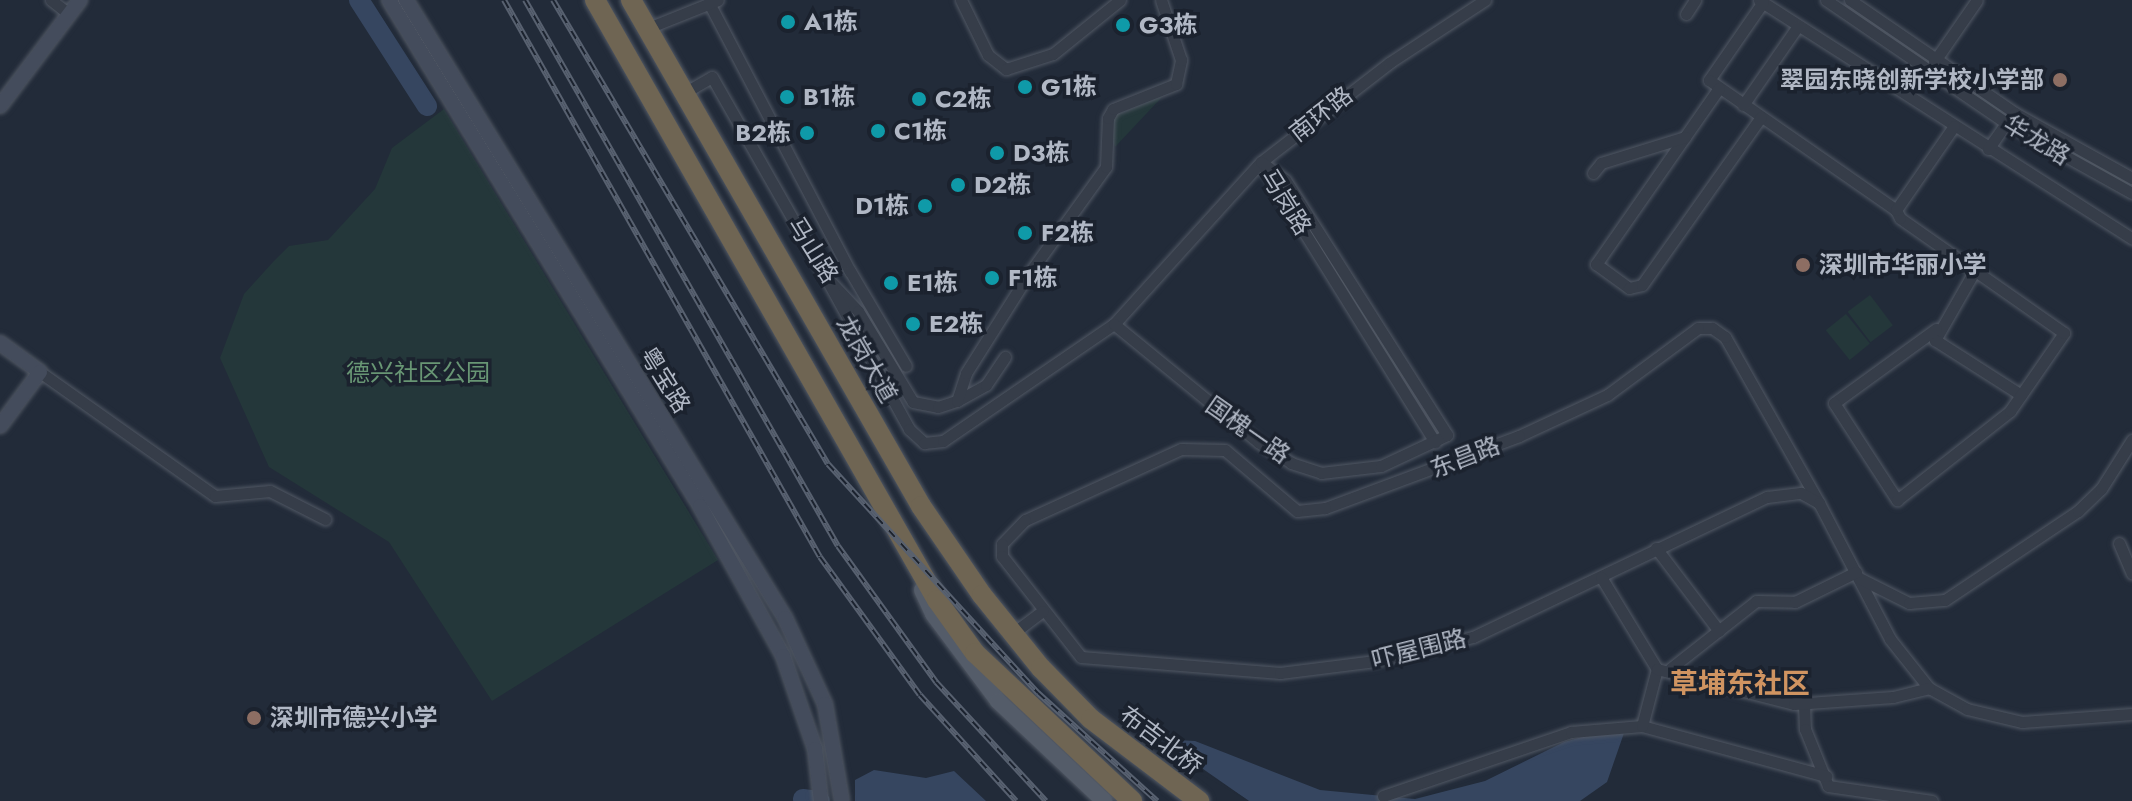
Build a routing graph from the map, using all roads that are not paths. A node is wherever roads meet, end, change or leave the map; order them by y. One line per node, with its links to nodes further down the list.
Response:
1 (51, 0): 17 (street)
2 (80, 0): 17 (main road)
3 (389, 0): 73 (main road, 粤宝路)
4 (406, 0): 74 (main road, 粤宝路)
5 (595, 0): 55 (highway)
6 (631, 0): 20 (highway, 龙岗大道)
7 (961, 0): 8 (street)
8 (1120, 0)
9 (1161, 0): 47 (street)
10 (1485, 0): 32 (street, 南环路)
11 (1695, 0): 18 (street)
12 (1826, 0): 22 (street, 华龙路)
13 (1850, 0): 21 (street, 华龙路)
14 (1977, 0): 21 (street)
15 (1761, 1): 19 (street); 23 (street)
16 (713, 2): 20 (street); 44 (street)
17 (69, 14): 26 (main road)
18 (1686, 14)
19 (1798, 26): 25 (street); 29 (street)
20 (648, 28): 24 (highway, 龙岗大道)
21 (1936, 59): 22 (street); 34 (street, 华龙路)
22 (1928, 69): 28 (street, 华龙路)
23 (1719, 88): 25 (street); 30 (street)
24 (684, 93): 39 (street, 马山路); 63 (highway, 龙岗大道)
25 (1743, 105): 27 (street)
26 (0, 106)
27 (1761, 117): 30 (street); 36 (street)
28 (2006, 123): 31 (street); 35 (street, 华龙路)
29 (1954, 126): 31 (street); 36 (street)
30 (1685, 137): 33 (street)
31 (1988, 149): 37 (street)
32 (1261, 162): 40 (street, 南环路); 49 (street, 马岗路); 51 (street, 马岗路)
33 (1593, 173)
34 (2132, 178)
35 (2132, 193)
36 (1896, 210): 38 (street)
37 (2132, 239)
38 (1975, 270): 41 (street); 46 (street)
39 (825, 276): 40 (street, 南环路); 47 (street, 马山路)
40 (1114, 324): 51 (street, 国槐一路)
41 (1936, 329): 46 (street); 46 (street)
42 (0, 343): 45 (main road)
43 (1005, 357): 47 (street)
44 (906, 366)
45 (40, 372): 48 (main road); 53 (street)
46 (2021, 395)
47 (957, 401)
48 (0, 426)
49 (1447, 435): 51 (street, 国槐一路)
50 (2132, 440): 59 (street)
51 (1435, 442)
52 (1819, 503): 54 (street, 东昌路); 57 (street, 吓屋围路); 59 (street)
53 (325, 519)
54 (1025, 520): 61 (street, 吓屋围路)
55 (898, 533): 75 (main road); 76 (highway)
56 (2119, 543): 58 (street)
57 (1656, 548): 60 (street, 吓屋围路); 62 (street)
58 (2132, 573)
59 (1858, 575): 62 (street); 66 (street)
60 (1601, 577): 61 (street, 吓屋围路); 65 (street)
61 (1042, 611): 63 (street)
62 (1719, 631): 64 (street)
63 (1012, 634): 69 (highway, 龙岗大道)
64 (1671, 668): 65 (street); 67 (street)
65 (1657, 669): 70 (street)
66 (1929, 688): 67 (street); 68 (street)
67 (1804, 703): 71 (street)
68 (2132, 714)
69 (1091, 719): 77 (highway, 布吉北桥)
70 (1642, 726): 71 (street); 72 (street)
71 (1826, 776): 78 (street)
72 (1383, 796)
73 (821, 801)
74 (842, 801)
75 (1104, 801)
76 (1131, 801)
77 (1199, 801)
78 (1932, 801)

